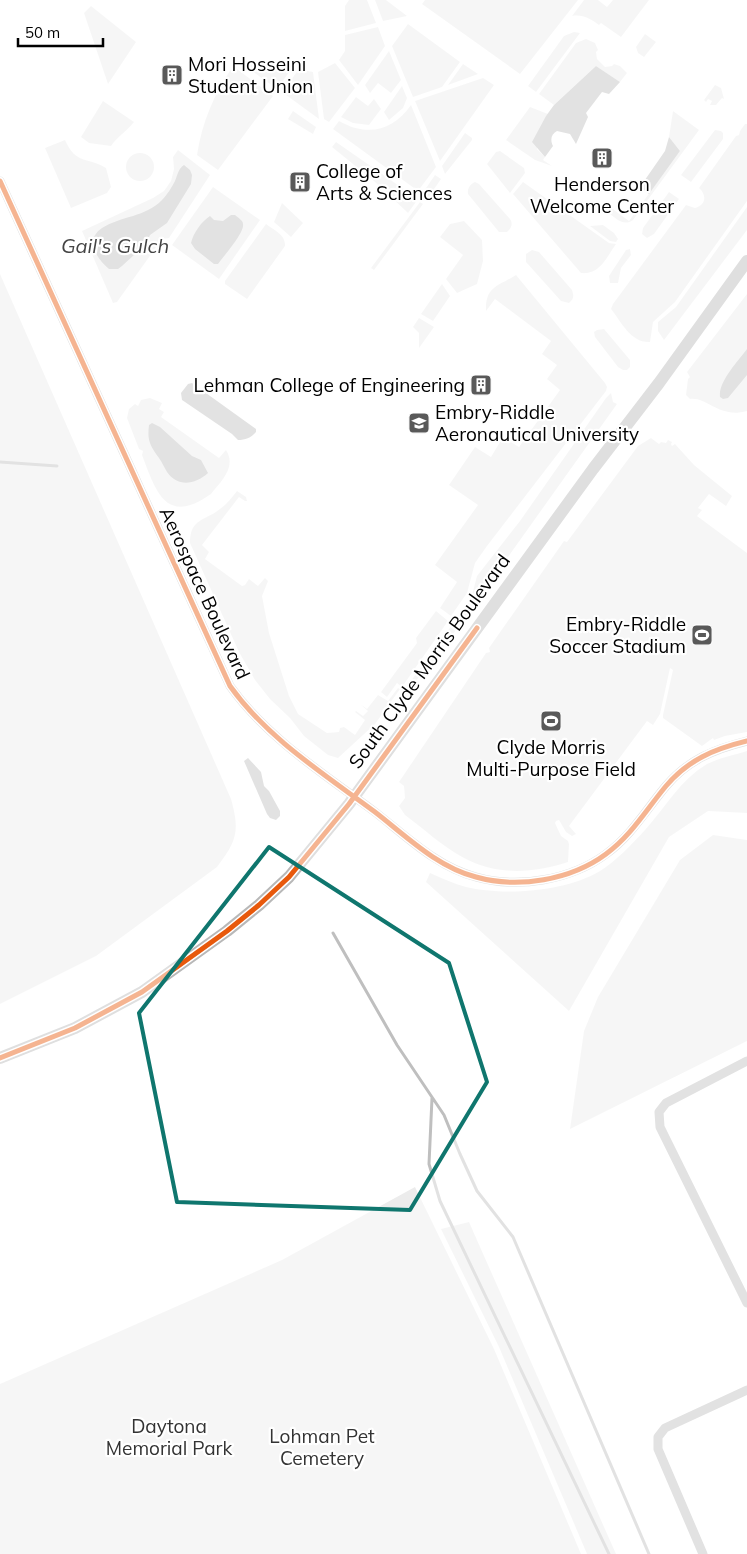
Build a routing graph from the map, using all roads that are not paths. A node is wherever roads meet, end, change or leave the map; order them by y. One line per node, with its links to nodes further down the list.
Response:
1 (0, 181): 4 (street, Aerospace Boulevard)
2 (747, 261): 4 (main road, South Clyde Morris Boulevard)
3 (747, 741): 4 (street, Aerospace Boulevard)
4 (354, 797): 5 (main road, South Clyde Morris Boulevard)
5 (0, 1058)
6 (747, 1061): 7 (street)
7 (747, 1303)
8 (747, 1390): 9 (street)
9 (703, 1554)

